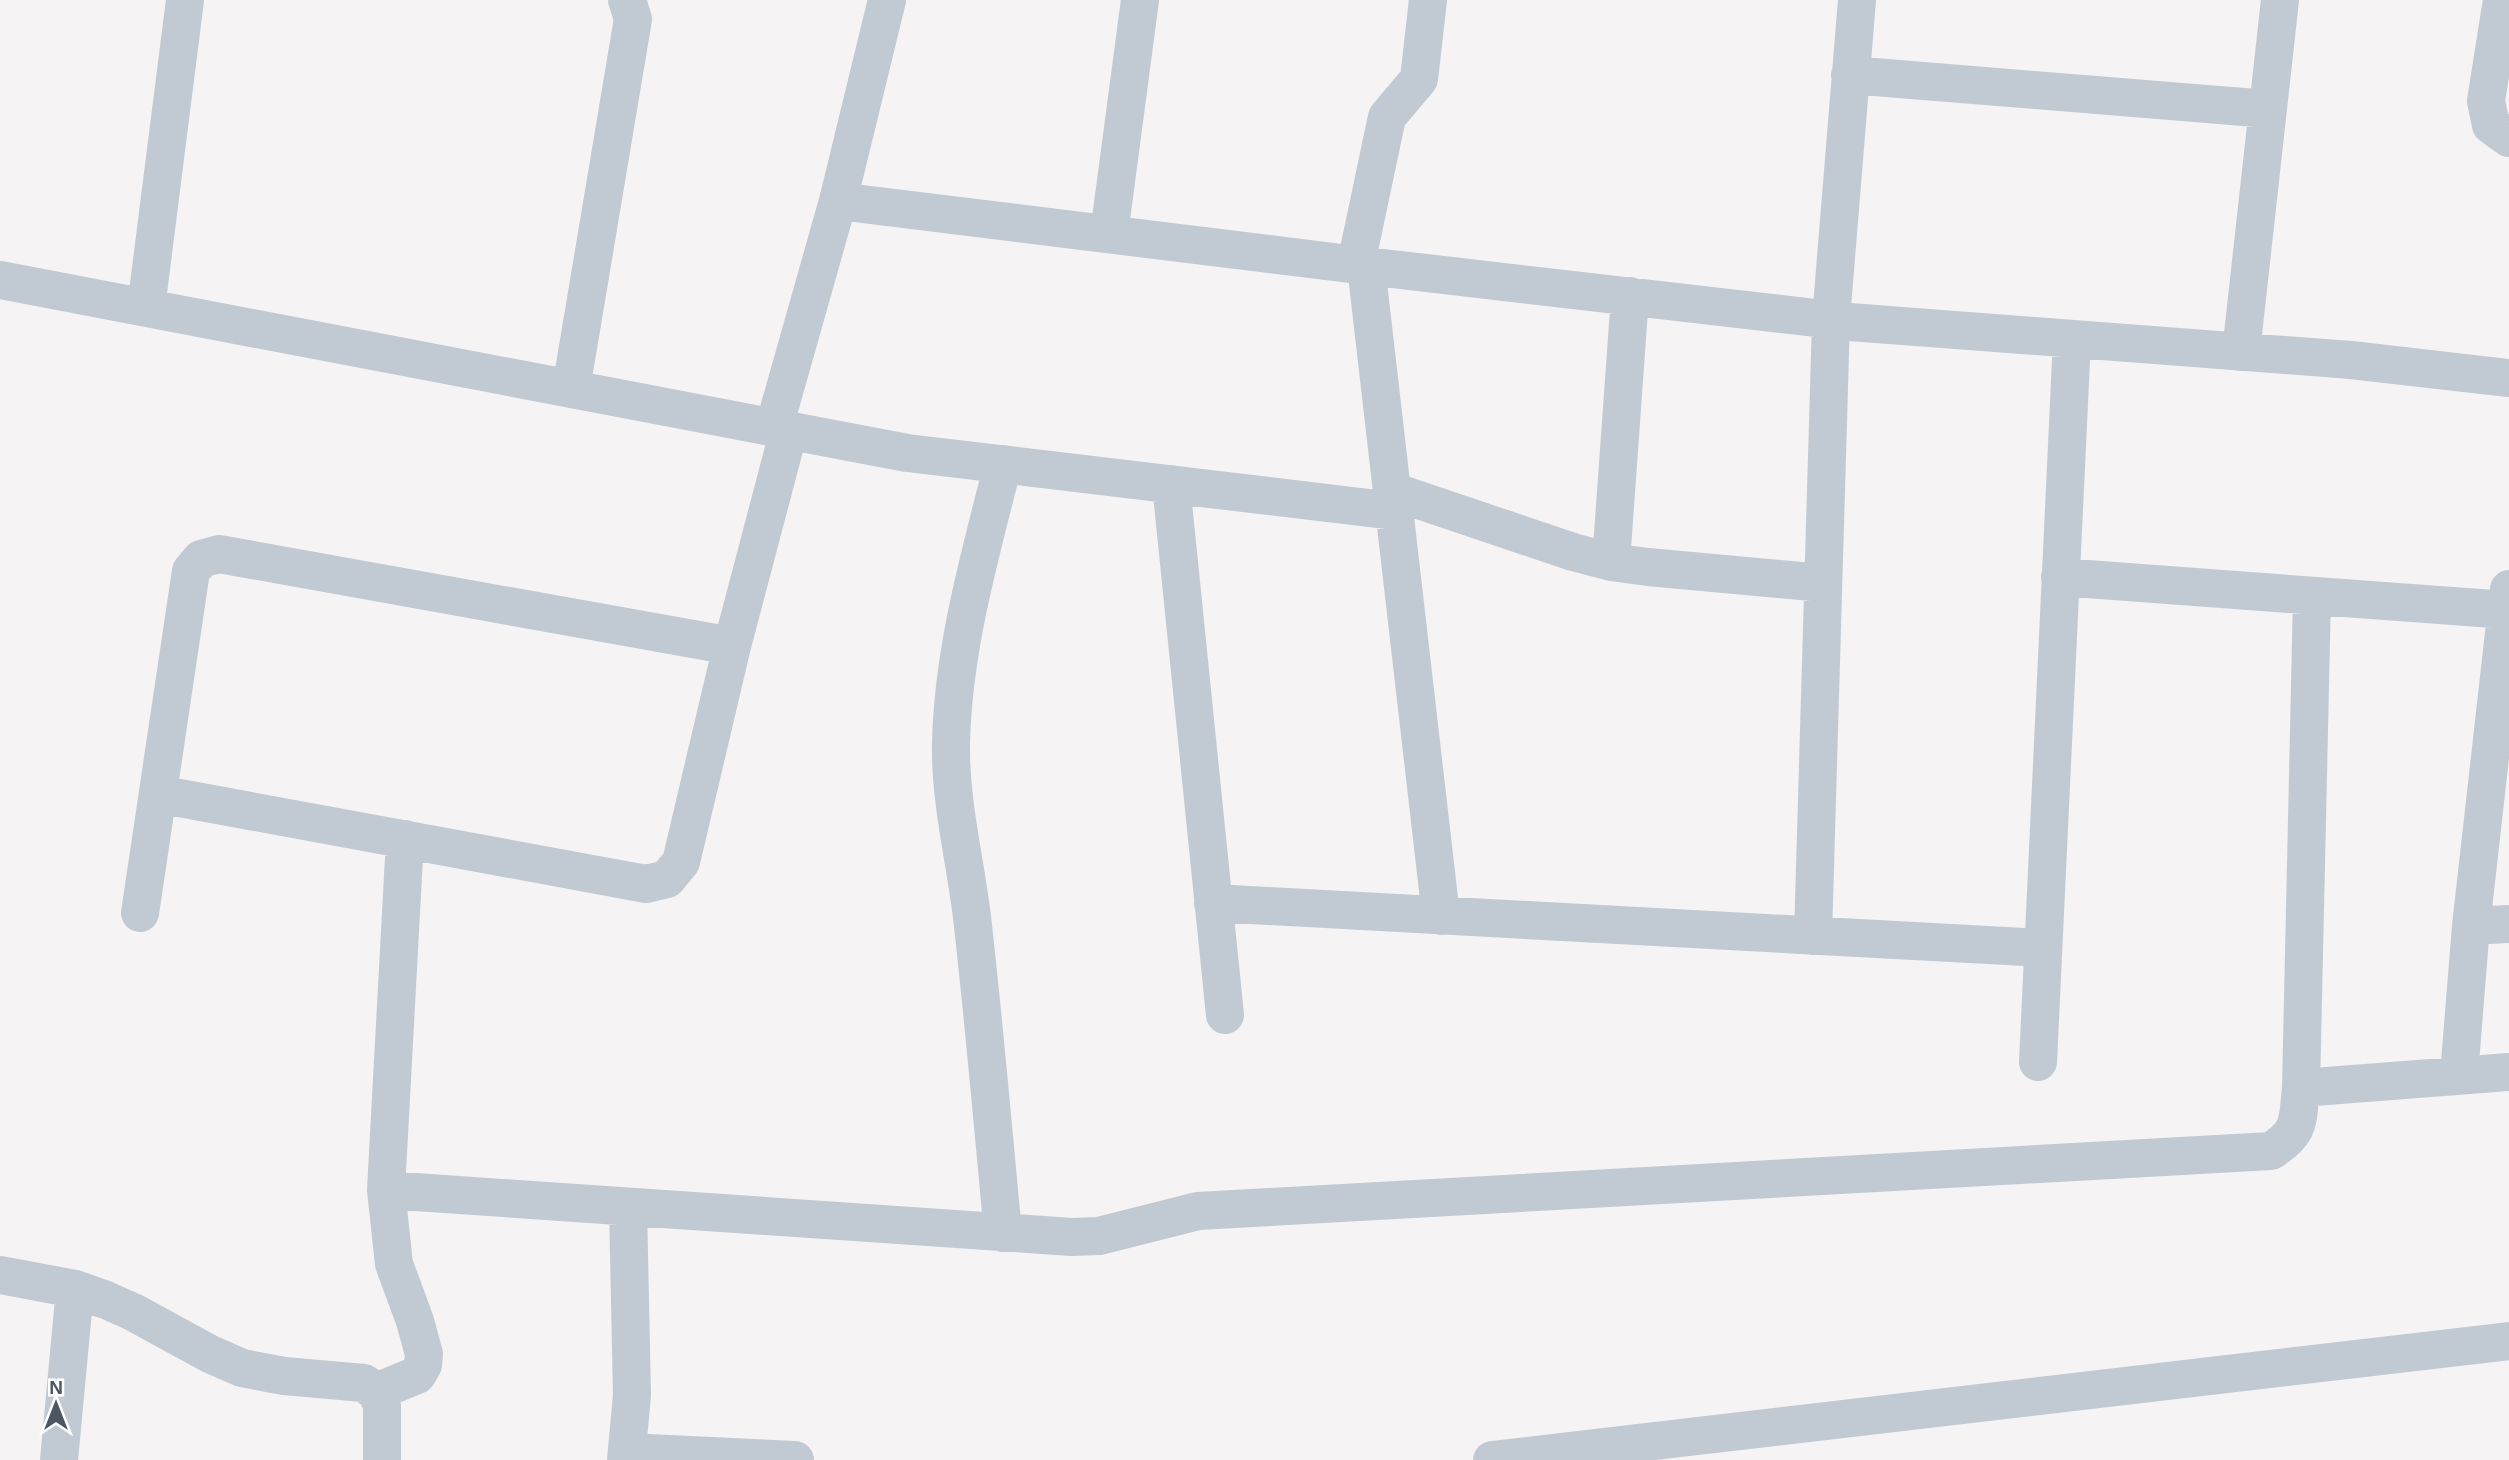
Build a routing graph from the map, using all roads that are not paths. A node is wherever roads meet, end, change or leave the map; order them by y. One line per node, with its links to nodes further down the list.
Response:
1 (185, 0): 17 (street)
2 (627, 0): 22 (street)
3 (887, 0): 12 (street)
4 (1140, 0): 13 (street)
5 (1429, 0): 14 (street)
6 (1857, 0): 9 (street)
7 (2280, 0): 10 (street)
8 (2502, 0): 11 (street)
9 (1850, 75): 10 (street); 18 (street)
10 (2268, 109): 20 (street)
11 (2509, 138)
12 (838, 201): 13 (street); 23 (street)
13 (1109, 234): 14 (street)
14 (1361, 265): 16 (street); 26 (street)
15 (0, 280): 17 (street)
16 (1630, 296): 18 (street); 27 (street)
17 (146, 308): 22 (street)
18 (1831, 319): 19 (street); 29 (street)
19 (2072, 339): 20 (street); 28 (street)
20 (2242, 352): 21 (street)
21 (2509, 377)
22 (571, 388): 23 (street)
23 (781, 429): 24 (street); 32 (street)
24 (1003, 464): 25 (street); 49 (street)
25 (1171, 484): 26 (street); 35 (street)
26 (1393, 501): 27 (street); 37 (street)
27 (1611, 562): 29 (street)
28 (2060, 577): 30 (street); 41 (street)
29 (1823, 583): 40 (street)
30 (2312, 596): 31 (street); 46 (street)
31 (2508, 599): 39 (street)
32 (732, 646): 33 (street); 34 (street)
33 (158, 794): 34 (street); 36 (street)
34 (405, 839): 47 (street)
35 (1213, 903): 37 (street); 42 (street)
36 (140, 913)
37 (1441, 916): 40 (street)
38 (2509, 924): 39 (street)
39 (2471, 926): 45 (street)
40 (1813, 936): 41 (street)
41 (2043, 948): 43 (street)
42 (1225, 1015)
43 (2038, 1062)
44 (2509, 1072): 45 (street)
45 (2459, 1075): 46 (street)
46 (2301, 1088): 49 (street)
47 (386, 1190): 48 (street); 53 (street)
48 (628, 1207): 49 (street); 54 (street)
49 (1003, 1233)
50 (0, 1275): 51 (street)
51 (75, 1290): 53 (street); 55 (street)
52 (2509, 1341): 58 (street)
53 (394, 1385): 56 (street)
54 (626, 1456): 57 (street)
55 (59, 1460)
56 (382, 1460)
57 (795, 1460)
58 (1492, 1460)

